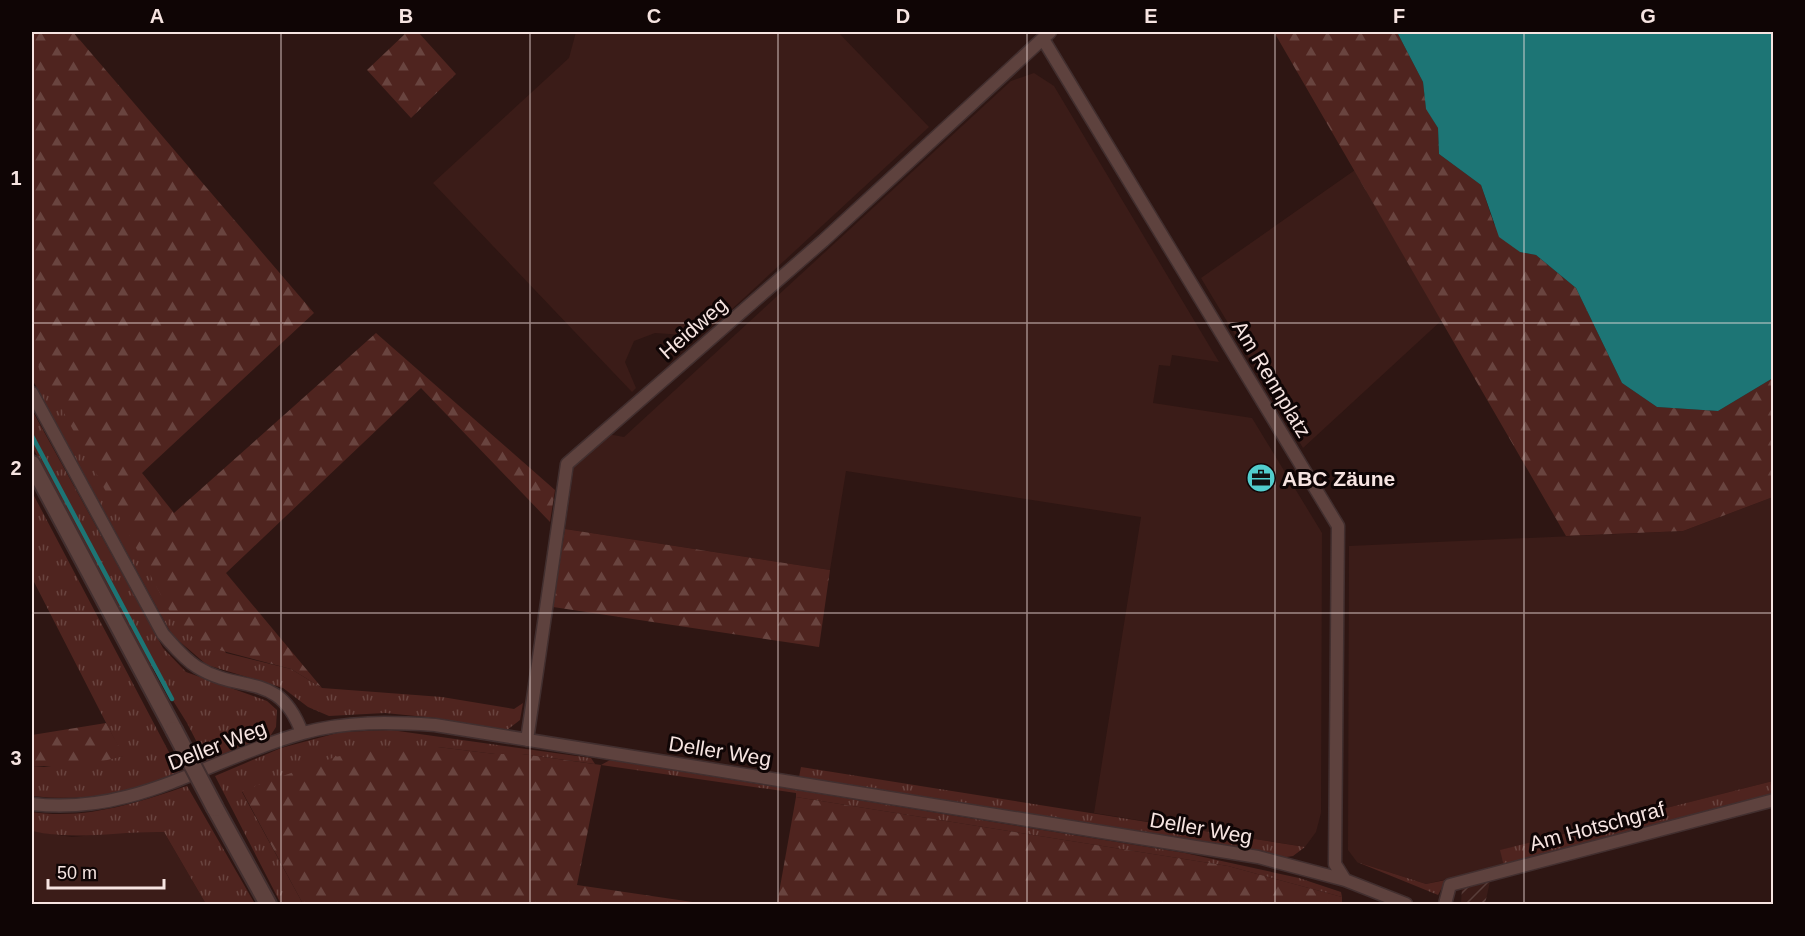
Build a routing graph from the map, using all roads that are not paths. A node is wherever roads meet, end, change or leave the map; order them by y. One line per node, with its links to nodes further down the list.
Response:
1 (1047, 35): 5 (street, Heidweg); 8 (street, Am Rennplatz)
2 (32, 393): 4 (street)
3 (32, 464): 9 (main road, bridge)
4 (302, 733): 5 (street, Deller Weg); 7 (street, Deller Weg)
5 (527, 740): 8 (street, Deller Weg)
6 (1773, 800): 11 (street, Am Hotschgraf)
7 (32, 804)
8 (1345, 880): 10 (street, Deller Weg)
9 (268, 904)
10 (1406, 904)
11 (1445, 904)

